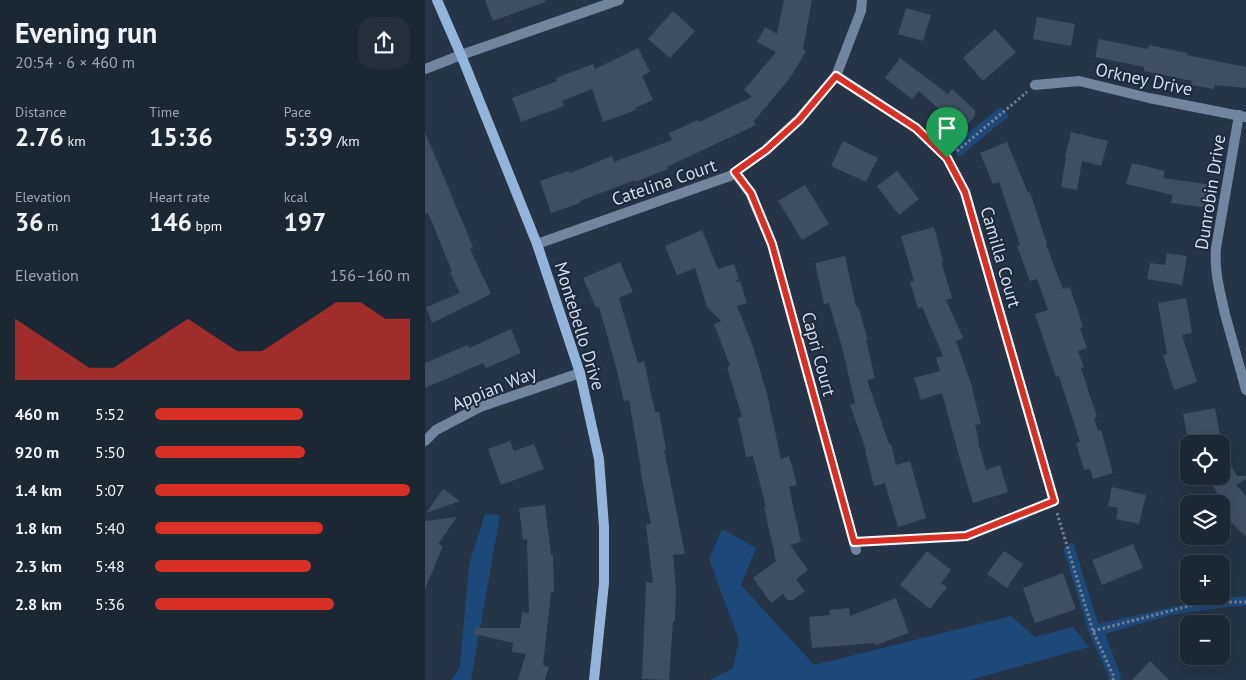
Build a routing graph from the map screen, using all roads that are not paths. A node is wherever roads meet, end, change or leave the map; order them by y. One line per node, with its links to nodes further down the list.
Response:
1 (437, 0): 4 (street, Montebello Drive)
2 (619, 0): 4 (street)
3 (862, 0): 6 (street, Catelina Court)
4 (461, 55): 5 (street); 10 (street, Montebello Drive)
5 (425, 69)
6 (836, 76): 9 (street, Catelina Court); 14 (street, Camilla Court)
7 (1035, 85): 8 (street, Orkney Drive)
8 (1242, 116): 12 (street, Dunrobin Drive)
9 (735, 172): 10 (street, Catelina Court); 15 (street, Capri Court)
10 (537, 244): 11 (street, Montebello Drive)
11 (580, 373): 13 (street, Appian Way); 16 (street, Montebello Drive)
12 (1246, 390)
13 (425, 441)
14 (1054, 501)
15 (855, 546)
16 (594, 680)

